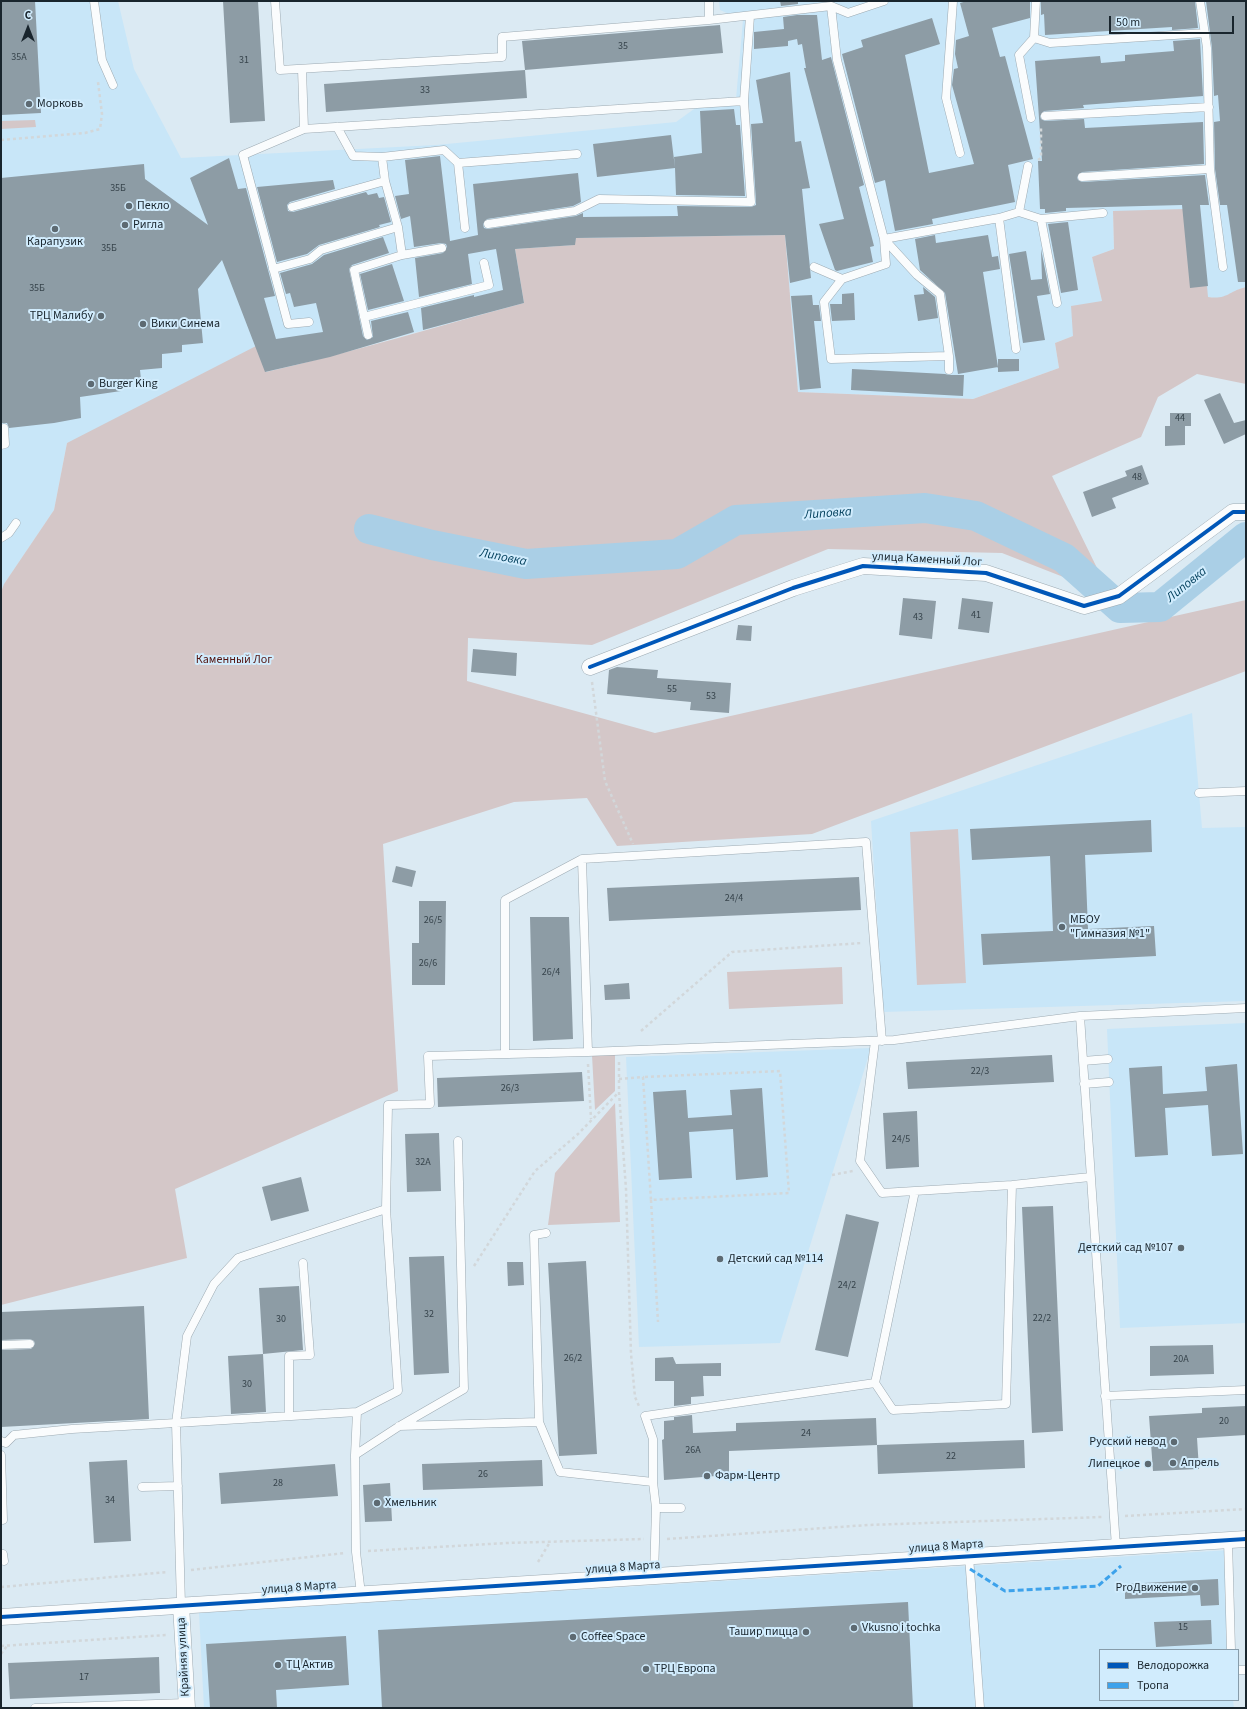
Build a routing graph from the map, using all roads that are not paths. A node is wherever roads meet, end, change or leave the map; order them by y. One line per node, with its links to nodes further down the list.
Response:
1 (94, 1): 14 (lane)
2 (276, 1): 13 (lane)
3 (708, 1): 10 (lane)
4 (884, 1): 8 (lane)
5 (953, 1): 22 (lane)
6 (1036, 1): 12 (lane)
7 (1200, 1): 11 (lane)
8 (831, 6): 9 (lane); 37 (lane)
9 (750, 16): 10 (lane); 15 (lane)
10 (709, 20): 13 (lane)
11 (1205, 33): 12 (lane); 16 (lane)
12 (1034, 38): 18 (lane)
13 (302, 69): 20 (lane)
14 (113, 85)
15 (744, 101): 19 (lane); 34 (lane)
16 (1209, 107): 17 (lane); 26 (lane)
17 (1045, 116)
18 (1031, 118)
19 (337, 127): 20 (lane); 23 (lane)
20 (304, 130): 43 (lane)
21 (577, 154): 24 (lane)
22 (960, 154)
23 (382, 157): 24 (lane); 28 (lane)
24 (458, 163): 36 (lane)
25 (1028, 166): 30 (lane)
26 (1210, 169): 27 (lane); 42 (lane)
27 (1082, 177)
28 (385, 181): 29 (lane); 35 (lane)
29 (292, 207)
30 (1020, 212): 32 (lane); 33 (lane)
31 (1103, 213): 33 (lane)
32 (999, 218): 37 (lane); 49 (lane)
33 (1041, 220): 45 (lane)
34 (488, 224)
35 (398, 227): 39 (lane); 43 (lane)
36 (465, 228)
37 (884, 239): 44 (lane); 50 (lane)
38 (442, 248): 39 (lane)
39 (402, 255): 46 (lane)
40 (484, 263): 46 (lane)
41 (814, 267): 44 (lane)
42 (1222, 267)
43 (274, 269): 47 (lane)
44 (842, 279): 50 (lane)
45 (1057, 302)
46 (364, 317): 48 (lane)
47 (309, 322)
48 (368, 335)
49 (1016, 349)
50 (949, 356): 51 (lane)
51 (949, 370)
52 (4, 428): 53 (lane)
53 (1, 445)
54 (1239, 512): 57 (street, улица Каменный Лог)
55 (16, 523): 56 (lane)
56 (1, 538)
57 (590, 667)
58 (1246, 791): 59 (lane)
59 (1199, 793)
60 (582, 859): 63 (lane); 64 (lane); 65 (lane)
61 (1246, 1008): 62 (lane)
62 (1080, 1016): 63 (lane); 67 (lane)
63 (879, 1041): 64 (lane); 73 (lane)
64 (588, 1052): 65 (lane)
65 (504, 1054): 74 (lane)
66 (1108, 1059): 67 (lane)
67 (1083, 1061): 69 (lane)
68 (1109, 1082): 69 (lane)
69 (1084, 1084): 71 (lane)
70 (458, 1141): 86 (lane)
71 (1090, 1177): 72 (lane); 81 (lane)
72 (1012, 1185): 73 (lane); 79 (lane)
73 (916, 1191): 79 (lane)
74 (386, 1209): 82 (lane); 85 (lane)
75 (546, 1233): 84 (lane)
76 (303, 1263): 83 (lane)
77 (30, 1344): 78 (lane)
78 (1, 1346)
79 (875, 1383): 90 (lane)
80 (1246, 1390): 81 (lane)
81 (1106, 1396): 98 (lane)
82 (357, 1412): 83 (lane); 88 (lane)
83 (289, 1416): 85 (lane)
84 (539, 1422): 86 (lane); 90 (lane)
85 (176, 1423): 87 (lane); 91 (lane)
86 (398, 1426): 88 (lane)
87 (1, 1441)
88 (355, 1455): 101 (lane)
89 (1, 1456): 95 (lane)
90 (653, 1482): 93 (lane)
91 (178, 1486): 92 (lane); 102 (lane)
92 (142, 1487)
93 (656, 1508): 94 (lane); 100 (lane)
94 (681, 1508)
95 (3, 1520)
96 (1246, 1539): 97 (street, улица 8 Марта)
97 (1228, 1540): 98 (street, улица 8 Марта); 104 (lane)
98 (1116, 1547): 99 (street, улица 8 Марта)
99 (969, 1556): 100 (street, улица 8 Марта); 107 (lane)
100 (654, 1576): 101 (street, улица 8 Марта)
101 (361, 1594): 102 (street, улица 8 Марта)
102 (181, 1605): 103 (street, улица 8 Марта); 105 (street, Крайняя улица)
103 (1, 1617)
104 (1231, 1649)
105 (186, 1705): 106 (lane)
106 (35, 1708)
107 (980, 1708)

